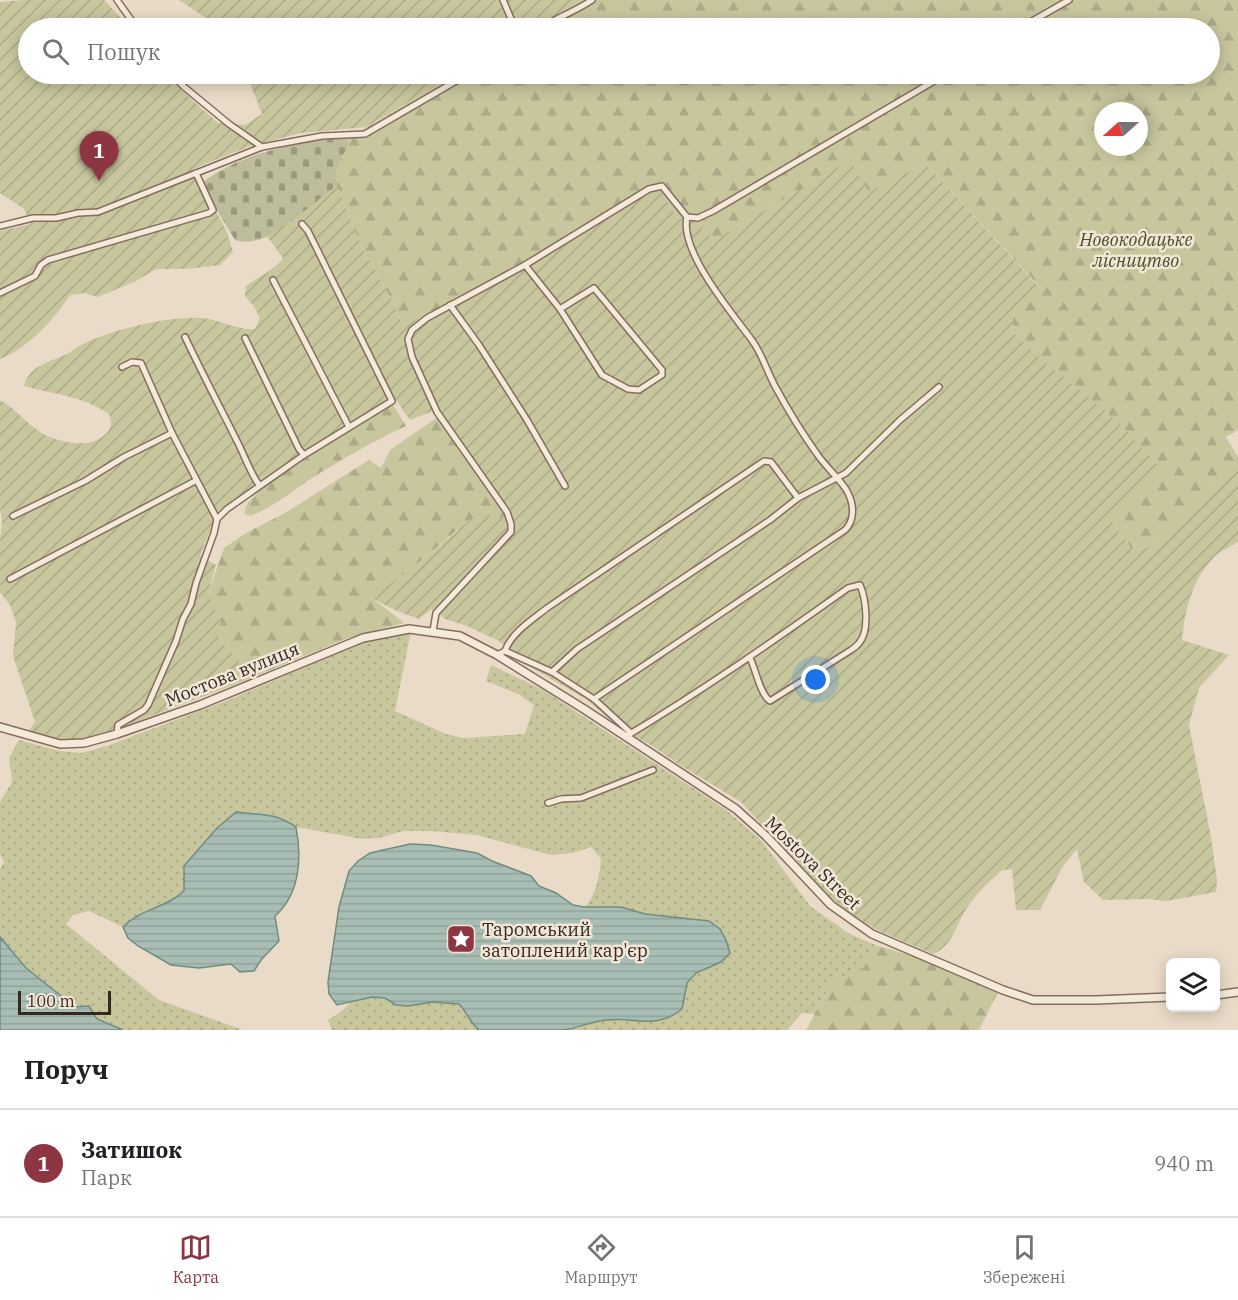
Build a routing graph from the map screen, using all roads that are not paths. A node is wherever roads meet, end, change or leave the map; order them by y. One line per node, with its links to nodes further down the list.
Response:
1 (117, 0): 5 (street)
2 (503, 0): 6 (street)
3 (592, 0): 7 (street)
4 (1069, 0): 8 (street)
5 (129, 18)
6 (511, 18)
7 (560, 18)
8 (1038, 18)
9 (181, 84): 12 (street)
10 (451, 84): 12 (street)
11 (929, 84): 14 (street)
12 (262, 147): 13 (street)
13 (196, 173): 16 (street); 19 (street)
14 (687, 217): 17 (street); 29 (street)
15 (302, 224): 26 (street)
16 (0, 226)
17 (525, 265): 20 (street); 21 (street)
18 (273, 280): 26 (street)
19 (0, 293)
20 (450, 305): 32 (street); 37 (street)
21 (560, 309): 21 (street)
22 (185, 337): 31 (street)
23 (245, 338): 28 (street)
24 (122, 367): 27 (street)
25 (939, 387): 29 (street)
26 (349, 427): 28 (street)
27 (172, 433): 30 (street); 34 (street)
28 (304, 455): 31 (street)
29 (836, 478): 33 (street); 42 (street)
30 (195, 481): 35 (street); 36 (street)
31 (259, 485): 35 (street)
32 (565, 486)
33 (798, 498): 38 (street); 41 (street)
34 (13, 516)
35 (217, 519): 44 (street)
36 (10, 579)
37 (433, 632): 39 (street, Мостова вулиця); 44 (street, Мостова вулиця)
38 (505, 651): 39 (street); 41 (street)
39 (497, 655): 45 (street, Mostova Street)
40 (750, 658): 40 (street); 45 (street)
41 (552, 672): 42 (street)
42 (594, 699): 45 (street)
43 (0, 728): 44 (street, Мостова вулиця)
44 (117, 734)
45 (628, 735): 50 (street, Mostova Street)
46 (653, 770): 47 (street)
47 (548, 803)
48 (1238, 992): 49 (street)
49 (1220, 994)
50 (1166, 997)

